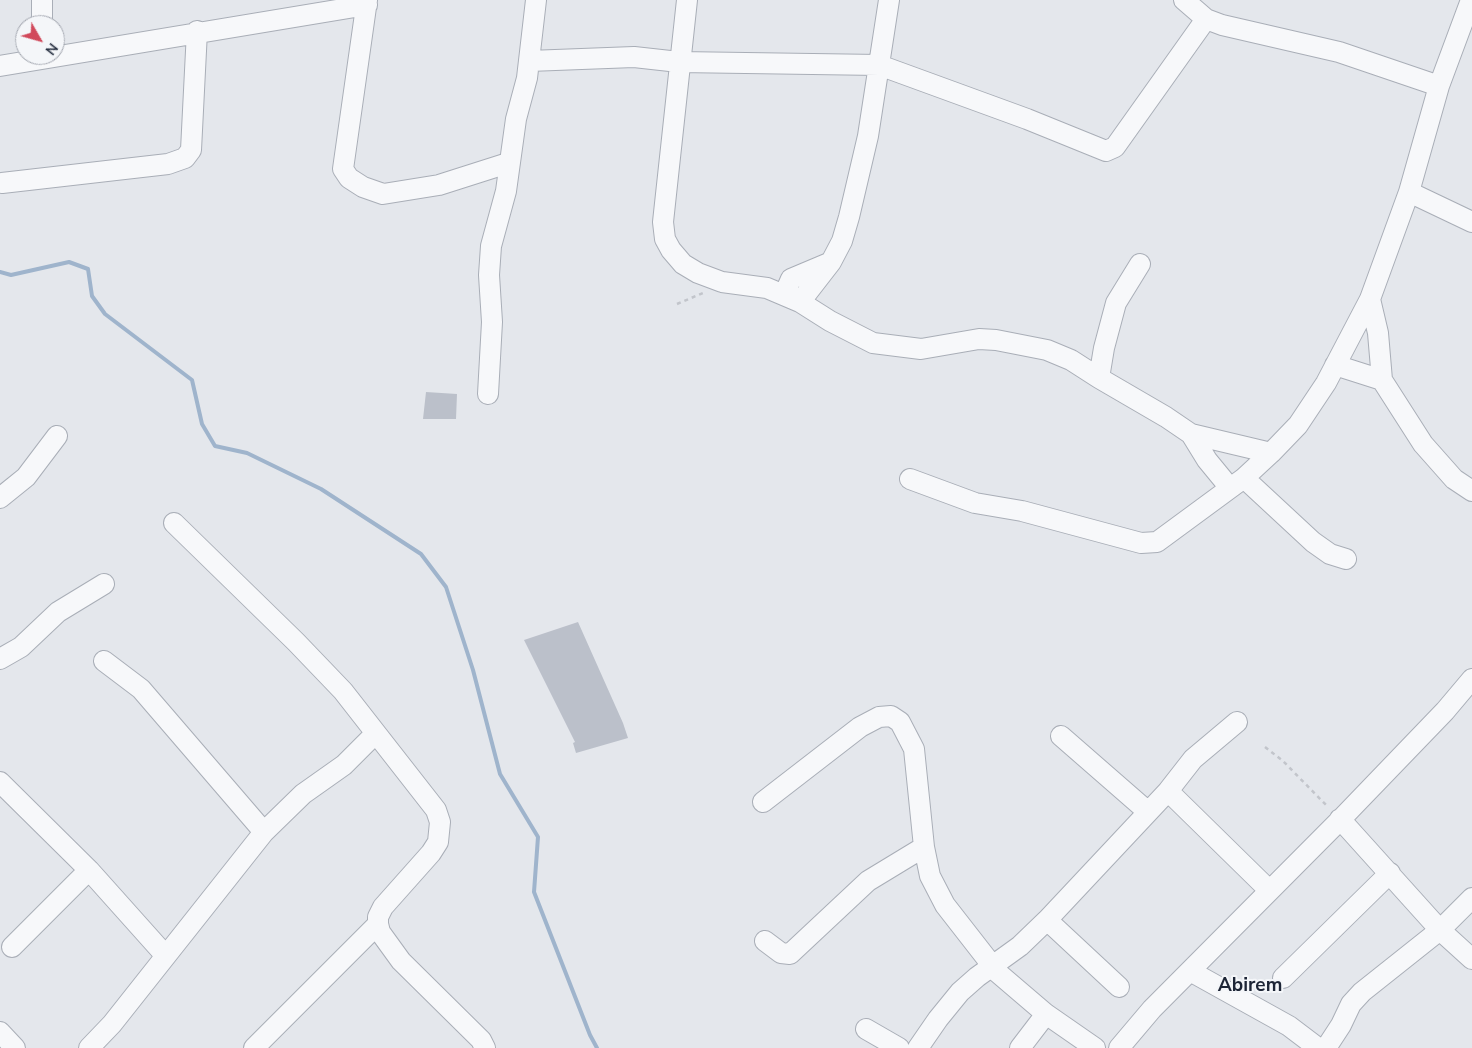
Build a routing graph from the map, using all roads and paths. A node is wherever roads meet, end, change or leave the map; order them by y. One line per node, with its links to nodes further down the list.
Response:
1 (42, 0): 8 (street)
2 (536, 0): 12 (street)
3 (687, 0): 13 (street)
4 (889, 0): 15 (street)
5 (1184, 0): 9 (street)
6 (1471, 0): 17 (street)
7 (367, 2): 10 (street); 18 (street)
8 (42, 15)
9 (1206, 19): 15 (street); 17 (street)
10 (196, 32): 11 (street); 19 (street)
11 (65, 53)
12 (529, 61): 13 (street); 18 (street)
13 (679, 62): 15 (street); 23 (street)
14 (15, 63): 16 (street)
15 (879, 65): 24 (street)
16 (0, 66)
17 (1439, 86): 20 (street)
18 (508, 163): 30 (street)
19 (2, 183)
20 (1409, 192): 21 (street); 25 (street)
21 (1472, 222)
22 (1140, 264): 28 (street)
23 (722, 282): 24 (street); 26 (path)
24 (792, 298): 28 (street)
25 (1370, 299): 27 (street); 29 (street)
26 (677, 304)
27 (1335, 365): 29 (street); 33 (street)
28 (1099, 378): 31 (street)
29 (1382, 380): 36 (street)
30 (488, 394)
31 (1191, 434): 33 (street); 35 (street)
32 (57, 436): 37 (street)
33 (1271, 453): 35 (street)
34 (910, 479): 35 (street)
35 (1237, 483): 39 (street)
36 (1472, 491)
37 (0, 498)
38 (174, 523): 45 (street)
39 (1346, 559)
40 (104, 584): 41 (street)
41 (0, 659)
42 (104, 661): 53 (street)
43 (1472, 679): 52 (street)
44 (1237, 722): 49 (street)
45 (376, 734): 53 (street); 60 (street)
46 (1061, 736): 51 (street)
47 (1265, 747): 52 (path)
48 (1, 787): 55 (street)
49 (1168, 791): 51 (street); 57 (street)
50 (763, 802): 54 (street)
51 (1147, 811): 59 (street)
52 (1340, 819): 56 (street); 57 (street)
53 (264, 832): 64 (street)
54 (924, 847): 62 (street); 66 (street)
55 (89, 870): 63 (street); 64 (street)
56 (1390, 874): 61 (street); 68 (street)
57 (1269, 890): 67 (street)
58 (1472, 898): 61 (street)
59 (1047, 920): 66 (street); 69 (street)
60 (378, 924): 74 (street); 79 (street)
61 (1440, 930): 65 (street); 75 (street)
62 (765, 941)
63 (12, 947)
64 (165, 955): 71 (street)
65 (1472, 959)
66 (992, 966): 70 (street); 81 (street)
67 (1190, 971): 75 (street); 84 (street)
68 (1283, 978)
69 (1119, 987)
70 (1046, 1014): 82 (street); 83 (street)
71 (112, 1024): 77 (street); 78 (street)
72 (866, 1029): 80 (street)
73 (0, 1032): 76 (street)
74 (480, 1045)
75 (1316, 1047)
76 (15, 1048)
77 (88, 1048)
78 (109, 1048)
79 (254, 1048)
80 (900, 1048)
81 (918, 1048)
82 (1020, 1048)
83 (1095, 1048)
84 (1119, 1048)

